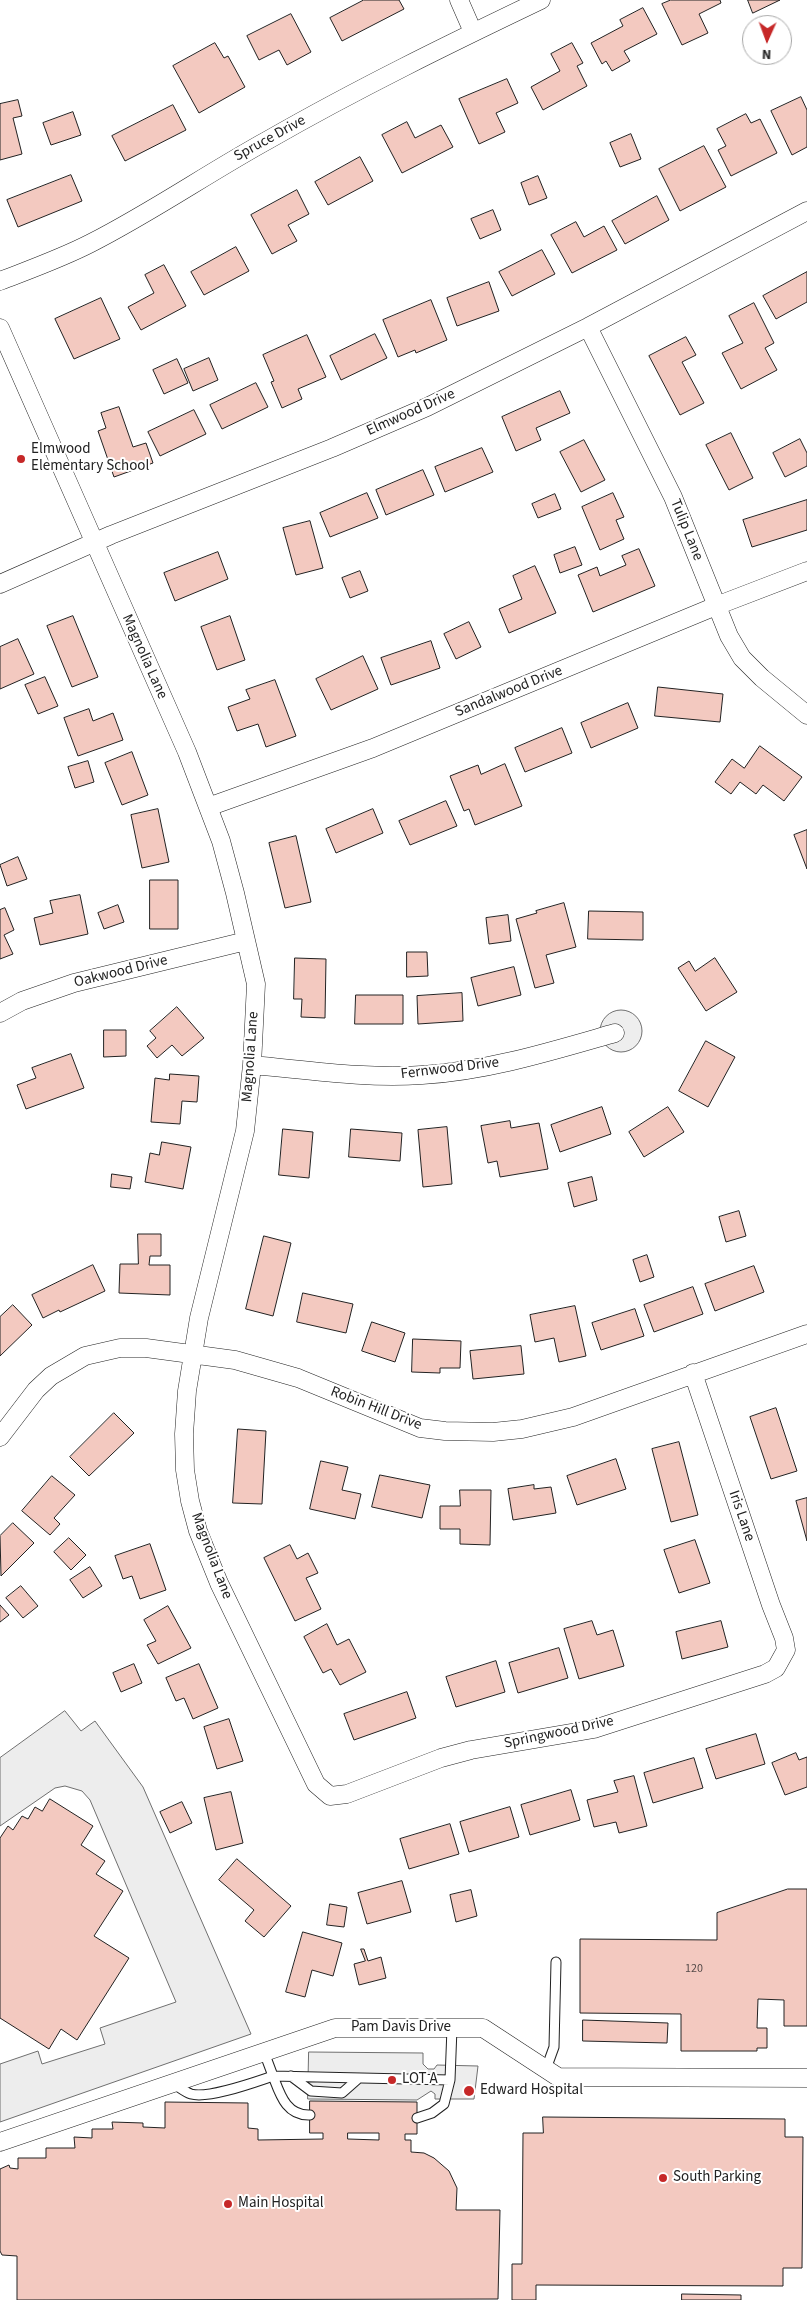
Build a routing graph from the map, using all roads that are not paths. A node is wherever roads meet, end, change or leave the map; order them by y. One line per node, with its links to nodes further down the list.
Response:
1 (460, 0): 3 (street)
2 (541, 0): 3 (street, Spruce Drive)
3 (473, 32): 5 (street, Spruce Drive)
4 (807, 211): 6 (street, Elmwood Drive)
5 (0, 281)
6 (588, 327): 8 (street, Elmwood Drive); 11 (street, Tulip Lane)
7 (0, 328): 8 (street, Magnolia Lane)
8 (96, 542): 10 (street, Elmwood Drive); 13 (street, Magnolia Lane)
9 (807, 571): 11 (street, Sandalwood Drive)
10 (0, 584)
11 (716, 606): 12 (street, Tulip Lane); 13 (street, Sandalwood Drive)
12 (807, 715)
13 (208, 807): 14 (street, Magnolia Lane)
14 (246, 941): 15 (street, Oakwood Drive); 17 (street, Magnolia Lane)
15 (0, 1012)
16 (615, 1033): 17 (street, Fernwood Drive)
17 (252, 1065): 19 (street, Magnolia Lane)
18 (807, 1334): 20 (street, Robin Hill Drive)
19 (193, 1354): 20 (street, Robin Hill Drive); 21 (street, Robin Hill Drive); 23 (street, Magnolia Lane)
20 (693, 1373): 22 (street, Iris Lane)
21 (0, 1436)
22 (782, 1660): 23 (street, Springwood Drive)
23 (330, 1796)
24 (556, 1962): 27 (lane)
25 (452, 2028): 26 (street, Pam Davis Drive); 27 (street, Pam Davis Drive); 32 (lane)
26 (264, 2052): 28 (lane); 33 (street, Pam Davis Drive)
27 (546, 2069): 31 (street, Pam Davis Drive)
28 (274, 2076): 29 (lane); 33 (lane); 34 (lane)
29 (291, 2076): 30 (lane); 30 (lane)
30 (359, 2078): 32 (lane)
31 (807, 2078)
32 (450, 2080): 35 (lane)
33 (172, 2084): 36 (street, Pam Davis Drive)
34 (310, 2116)
35 (417, 2118)
36 (0, 2142)

